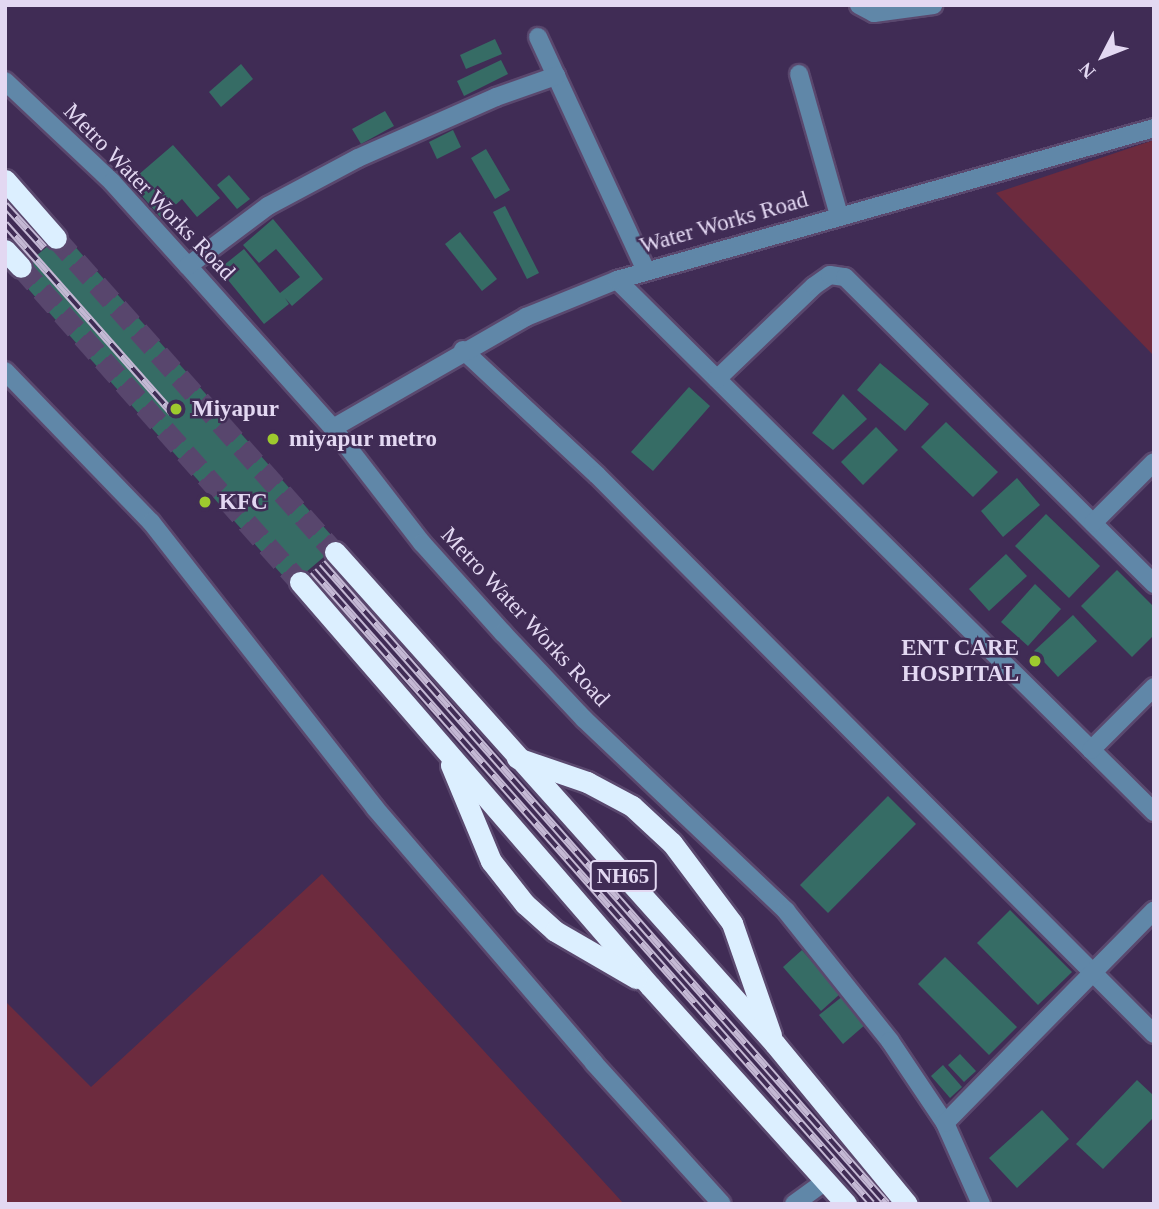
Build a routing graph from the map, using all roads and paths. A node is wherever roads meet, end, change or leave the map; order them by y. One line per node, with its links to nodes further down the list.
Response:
1 (859, 5): 2 (street)
2 (933, 5)
3 (538, 37): 5 (street)
4 (799, 74): 9 (street)
5 (556, 76): 12 (street); 14 (street)
6 (5, 80): 12 (street, Metro Water Works Road)
7 (1154, 128): 9 (street, Water Works Road)
8 (5, 180): 10 (highway)
9 (839, 215): 14 (street, Water Works Road)
10 (56, 238)
11 (5, 250): 13 (highway)
12 (188, 266): 19 (street, Metro Water Works Road)
13 (21, 267)
14 (646, 271): 15 (street, Water Works Road)
15 (617, 280): 16 (street, Water Works Road); 18 (street)
16 (463, 351): 19 (street, Water Works Road); 31 (street)
17 (5, 371): 37 (street)
18 (717, 379): 21 (street); 27 (street)
19 (333, 428): 35 (street, Metro Water Works Road)
20 (1154, 462): 21 (street)
21 (1093, 523): 24 (street)
22 (335, 552): 28 (highway, NH65)
23 (300, 582): 26 (highway, NH65)
24 (1154, 584)
25 (1154, 687): 27 (street)
26 (443, 746): 32 (highway, NH65); 32 (highway)
27 (1091, 750): 29 (street)
28 (515, 757): 34 (highway, NH65); 34 (highway)
29 (1154, 812)
30 (1154, 910): 31 (street)
31 (1092, 973): 33 (street); 35 (street)
32 (650, 986): 36 (highway, NH65)
33 (1154, 1034)
34 (775, 1044): 40 (highway, NH65)
35 (945, 1123): 41 (street, Metro Water Works Road)
36 (826, 1181): 38 (street); 39 (highway, NH65)
37 (722, 1204)
38 (794, 1204)
39 (846, 1204)
40 (907, 1204)
41 (981, 1204)

